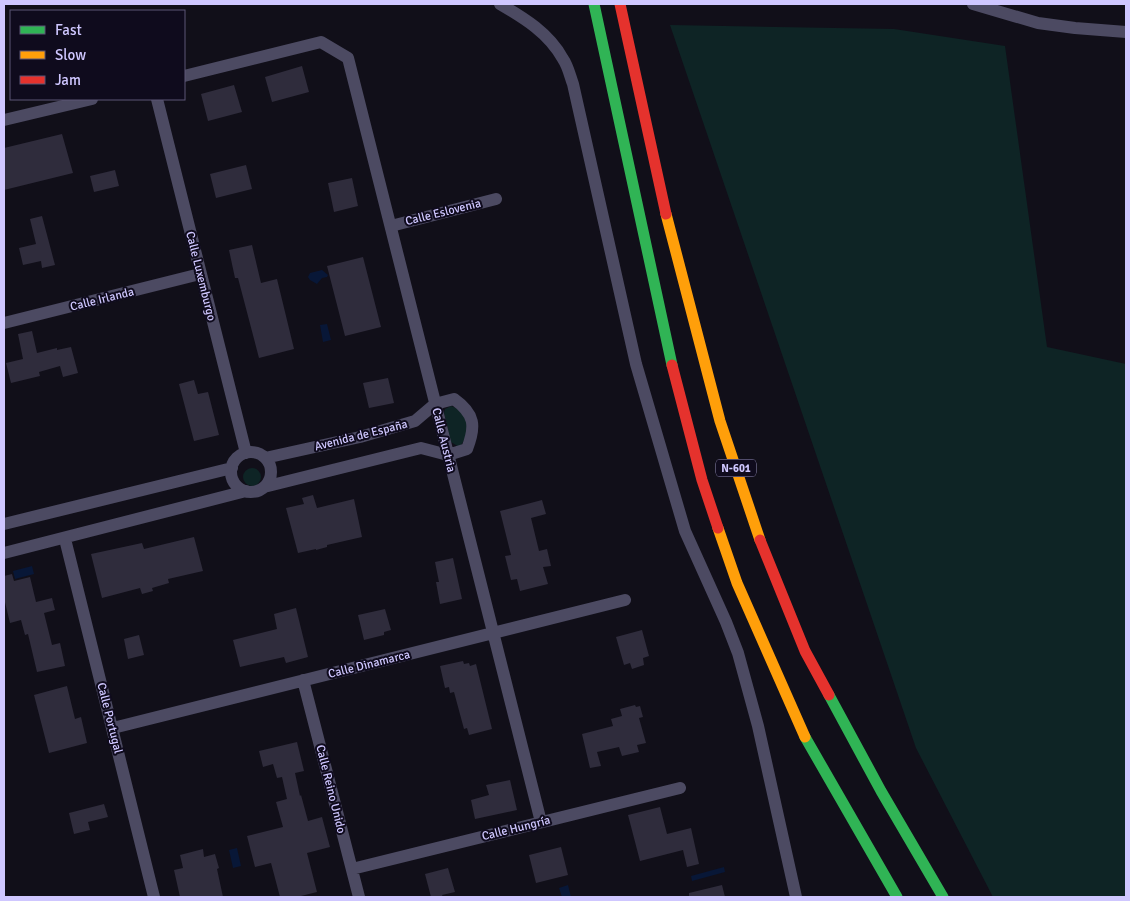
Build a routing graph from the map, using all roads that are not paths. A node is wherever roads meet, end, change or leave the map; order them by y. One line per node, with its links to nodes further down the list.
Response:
1 (500, 4): 34 (street)
2 (594, 4): 28 (highway, N-601)
3 (620, 4): 37 (highway, N-601)
4 (973, 4): 5 (street)
5 (1126, 32)
6 (185, 76): 11 (street, Calle Austria)
7 (88, 100): 9 (street)
8 (157, 100): 12 (street, Calle Luxemburgo)
9 (4, 120)
10 (496, 199): 11 (street, Calle Eslovenia)
11 (390, 226): 14 (street, Calle Austria)
12 (200, 274): 13 (street, Calle Irlanda); 15 (street, Calle Luxemburgo)
13 (4, 323)
14 (435, 404): 16 (street, Calle Austria); 16 (street); 17 (street, Avenida de España)
15 (246, 453): 17 (street); 18 (street)
16 (448, 455): 19 (street); 25 (street, Calle Austria)
17 (265, 458): 19 (street)
18 (232, 468): 20 (street); 21 (street)
19 (264, 487): 20 (street)
20 (246, 491): 22 (street)
21 (4, 524)
22 (65, 539): 23 (street); 27 (street, Calle Portugal)
23 (4, 553)
24 (625, 600): 25 (street, Calle Dinamarca)
25 (493, 633): 26 (street, Calle Dinamarca); 30 (street, Calle Austria)
26 (303, 680): 27 (street, Calle Dinamarca); 31 (street, Calle Reino Unido)
27 (113, 728): 32 (street, Calle Portugal)
28 (802, 732): 35 (highway); 36 (highway, N-601)
29 (680, 788): 30 (street, Calle Hungría)
30 (541, 822): 31 (street, Calle Hungría)
31 (352, 869): 33 (street, Calle Reino Unido)
32 (154, 897)
33 (359, 897)
34 (796, 897)
35 (887, 897)
36 (897, 897)
37 (943, 897)

